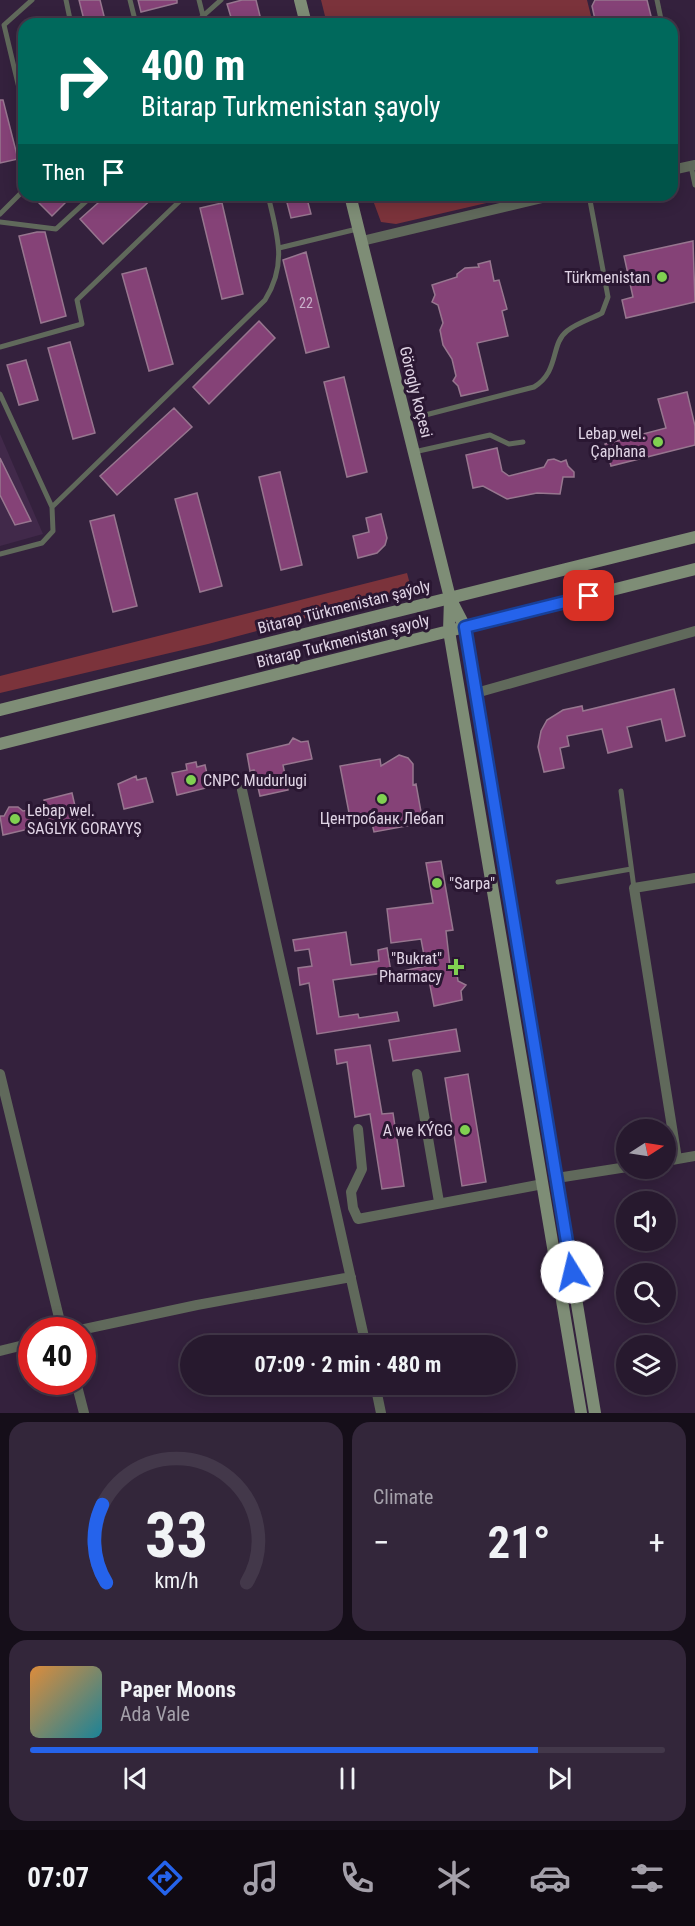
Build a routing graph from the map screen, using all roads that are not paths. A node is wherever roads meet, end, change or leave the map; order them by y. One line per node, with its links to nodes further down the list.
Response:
1 (32, 0): 14 (lane)
2 (66, 0): 9 (lane)
3 (130, 0): 10 (lane)
4 (199, 0): 8 (lane)
5 (221, 0): 8 (lane)
6 (300, 0): 12 (main road)
7 (657, 0): 13 (lane)
8 (203, 16): 11 (lane)
9 (70, 18)
10 (134, 18)
11 (201, 18)
12 (304, 18)
13 (661, 18)
14 (18, 84)
15 (693, 165): 16 (street); 17 (lane)
16 (678, 169)
17 (695, 185)
18 (18, 196): 25 (lane)
19 (86, 201): 26 (lane)
20 (180, 201): 30 (lane)
21 (269, 201): 29 (lane)
22 (351, 201): 27 (main road, Görogly koçesi)
23 (530, 201): 28 (street)
24 (590, 201): 32 (lane)
25 (0, 214)
26 (0, 222)
27 (358, 228): 28 (main road, Görogly koçesi); 29 (lane)
28 (362, 241): 32 (main road, Görogly koçesi)
29 (279, 248): 35 (lane)
30 (0, 347)
31 (0, 394): 35 (lane)
32 (406, 420): 34 (main road, Görogly koçesi)
33 (523, 442): 34 (lane)
34 (414, 452): 39 (main road, Görogly koçesi)
35 (52, 507): 37 (lane)
36 (695, 537): 39 (main road, Bitarap Türkmenistan şaýoly)
37 (0, 554)
38 (695, 569): 40 (main road, Bitarap Turkmenistan şayoly)
39 (450, 598): 40 (main road, Görogly koçesi); 41 (main road, Görogly koçesi); 44 (main road, Bitarap Türkmenistan şaýoly)
40 (465, 627): 41 (main road, Bitarap Turkmenistan şayoly); 43 (main road, Görogly koçesi)
41 (449, 631): 45 (main road, Bitarap Turkmenistan şayoly); 60 (main road, Görogly koçesi)
42 (695, 631): 43 (street)
43 (476, 693): 59 (main road, Görogly koçesi)
44 (0, 710)
45 (0, 744)
46 (242, 790): 62 (street)
47 (621, 791): 48 (lane)
48 (631, 869): 50 (lane); 51 (lane)
49 (695, 878): 51 (street)
50 (558, 882)
51 (634, 888): 54 (street)
52 (0, 1074): 63 (street)
53 (417, 1074): 61 (street)
54 (666, 1119)
55 (358, 1129): 61 (street)
56 (695, 1156): 57 (street)
57 (676, 1159)
58 (616, 1169): 59 (street)
59 (556, 1178): 73 (main road, Görogly koçesi)
60 (543, 1184): 61 (street); 72 (main road, Görogly koçesi)
61 (439, 1202)
62 (351, 1277): 64 (street); 65 (street)
63 (59, 1317)
64 (96, 1327)
65 (364, 1335)
66 (18, 1346): 67 (street)
67 (0, 1351)
68 (79, 1395): 70 (street)
69 (377, 1395): 71 (street)
70 (84, 1413)
71 (381, 1413)
72 (581, 1413)
73 (595, 1413)

